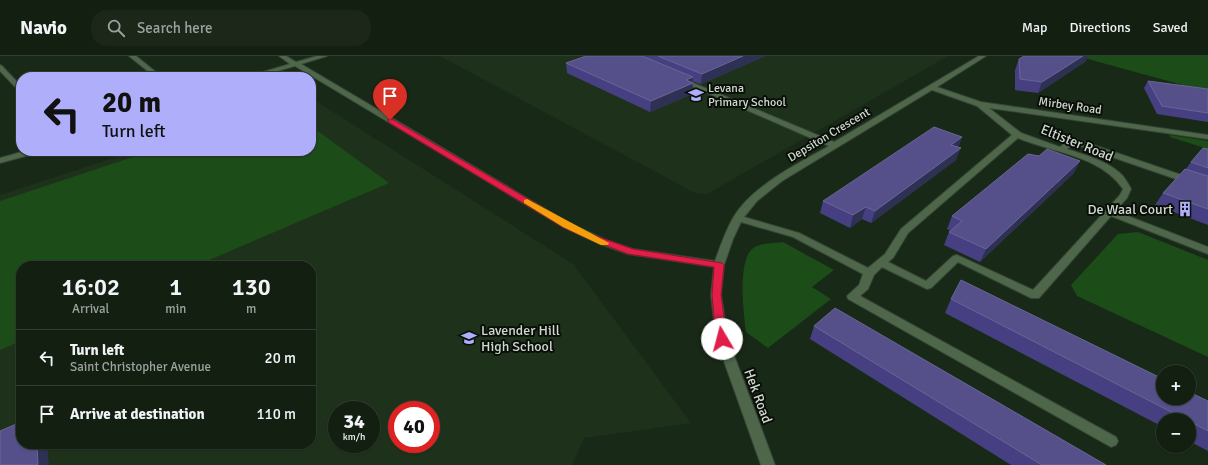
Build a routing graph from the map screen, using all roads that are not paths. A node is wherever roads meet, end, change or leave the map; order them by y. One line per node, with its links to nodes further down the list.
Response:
1 (132, 56): 7 (street)
2 (282, 56): 5 (street)
3 (324, 56): 5 (street)
4 (983, 56): 13 (street, Depsiton Crescent)
5 (295, 64): 8 (street); 9 (street)
6 (0, 67): 12 (street)
7 (153, 72)
8 (267, 72)
9 (308, 72)
10 (316, 76): 26 (street)
11 (675, 77): 17 (street)
12 (16, 85)
13 (931, 87): 14 (street, Mirbey Road); 17 (street, Depsiton Crescent)
14 (980, 104): 15 (street, Eltister Road); 16 (street, Mirbey Road)
15 (1017, 135): 18 (street, Eltister Road); 25 (street)
16 (1208, 137)
17 (834, 145): 23 (street, Depsiton Crescent)
18 (1061, 150): 21 (street); 22 (street, Eltister Road)
19 (17, 156): 20 (street)
20 (0, 161)
21 (1208, 187)
22 (1109, 212): 24 (street); 25 (street)
23 (738, 218): 26 (street, Depsiton Crescent); 27 (street)
24 (1208, 252)
25 (881, 263): 27 (street)
26 (719, 265): 29 (street, Hek Road)
27 (869, 273): 28 (street)
28 (1111, 441)
29 (768, 465)

